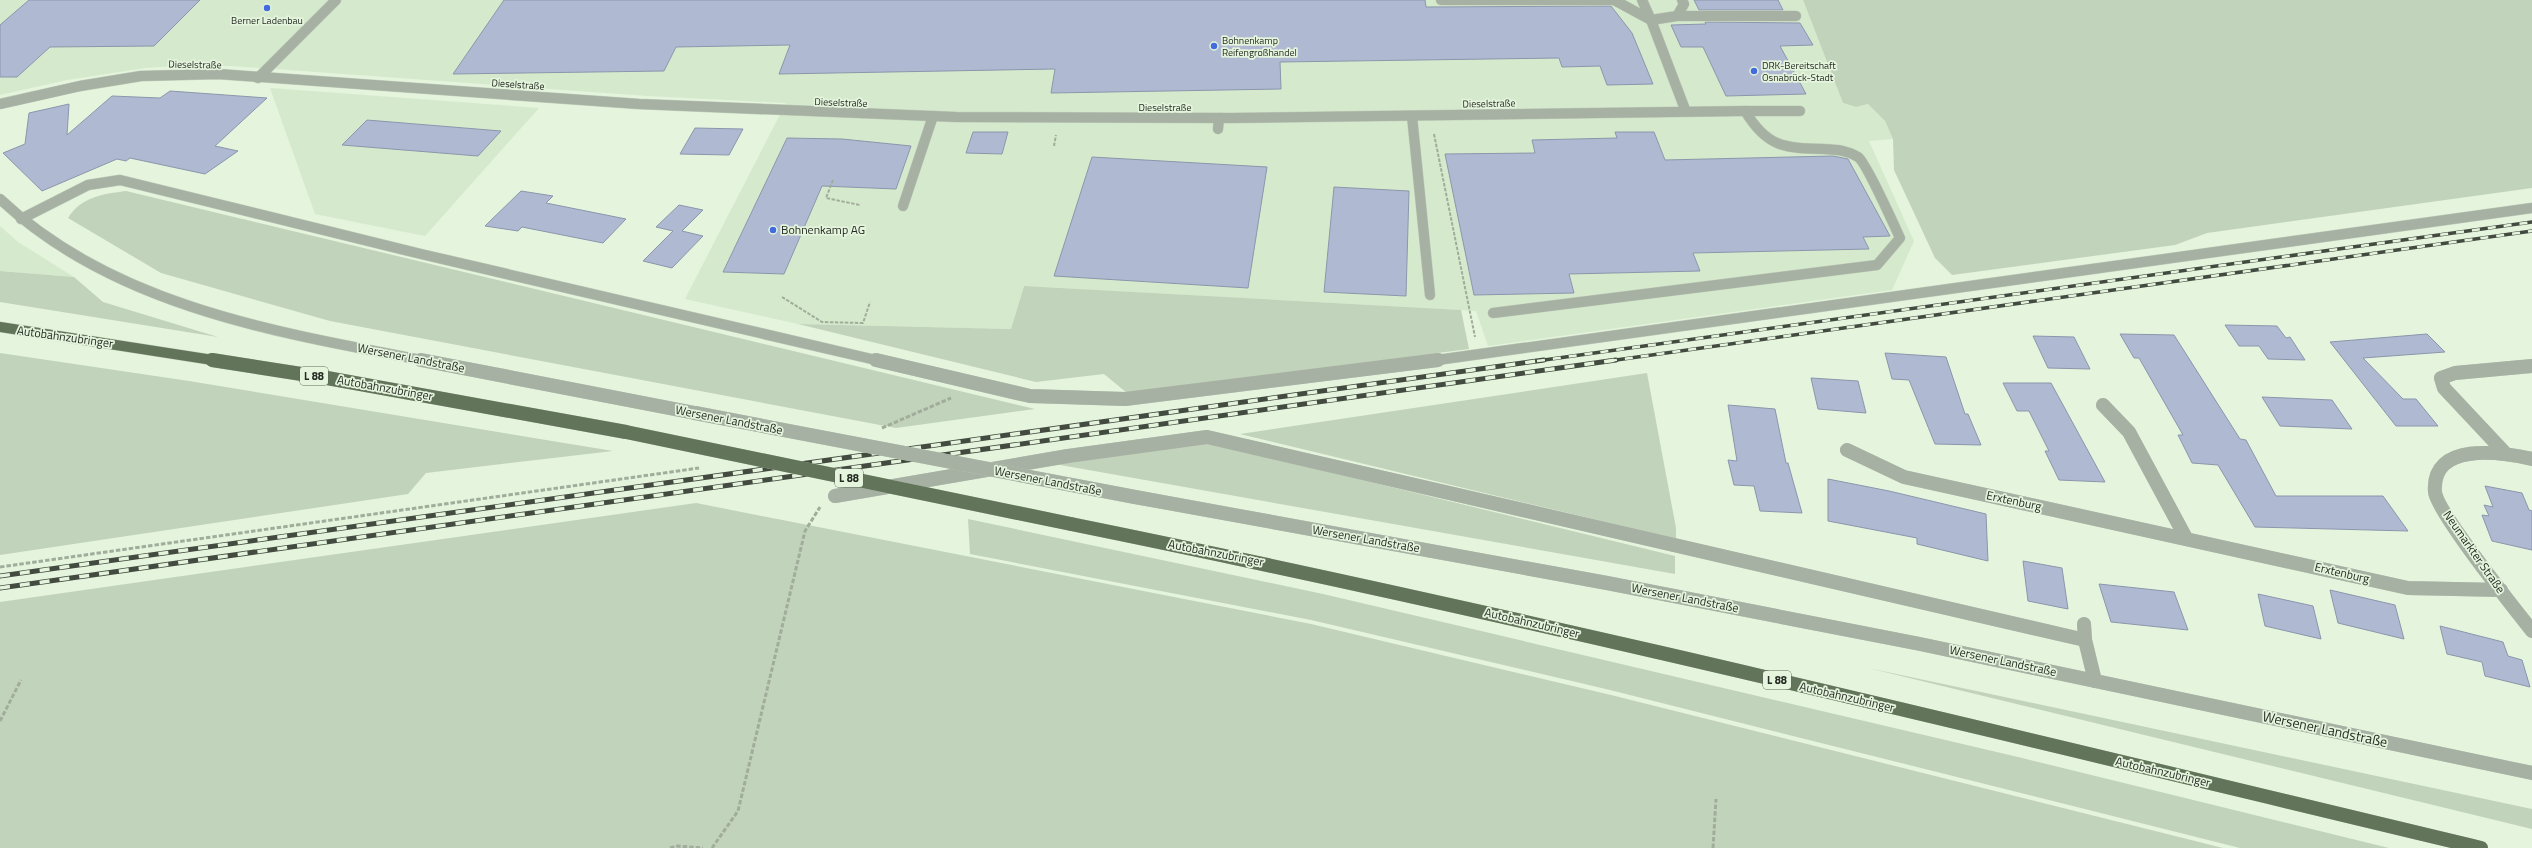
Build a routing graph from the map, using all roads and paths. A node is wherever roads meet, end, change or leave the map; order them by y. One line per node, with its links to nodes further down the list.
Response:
1 (336, 0): 8 (street)
2 (1441, 0): 7 (street)
3 (1642, 0): 7 (street)
4 (1682, 0): 5 (street)
5 (1677, 16): 6 (street); 7 (street)
6 (1796, 16)
7 (1651, 20): 12 (street)
8 (258, 78): 9 (street, Dieselstraße); 13 (street, Dieselstraße)
9 (0, 104)
10 (1745, 111): 11 (street, Dieselstraße); 12 (street, Dieselstraße); 29 (street)
11 (1800, 111)
12 (1686, 112): 15 (street, Dieselstraße)
13 (933, 116): 16 (street, Dieselstraße); 23 (street)
14 (1412, 116): 15 (street, Dieselstraße); 16 (street, Dieselstraße); 26 (street)
15 (1431, 116): 31 (path)
16 (1219, 118): 17 (street)
17 (1218, 129)
18 (1056, 137): 19 (path)
19 (1054, 146)
20 (833, 180): 22 (path)
21 (0, 199): 25 (street, Wersener Landstraße)
22 (860, 205)
23 (902, 206)
24 (2532, 208): 31 (street)
25 (21, 218): 31 (street); 46 (street, Wersener Landstraße, bridge)
26 (1430, 296)
27 (782, 297): 28 (path)
28 (870, 302)
29 (1493, 313)
30 (0, 327): 54 (highway, Autobahnzubringer / L 88, bridge)
31 (1479, 355)
32 (2532, 366): 35 (street)
33 (2103, 405): 39 (street)
34 (1847, 450): 39 (street, Erxtenburg)
35 (2505, 453): 36 (street, Neumarkter Straße); 41 (street, Neumarkter Straße)
36 (2532, 459)
37 (662, 474): 40 (path)
38 (835, 496): 44 (street); 52 (path)
39 (2186, 538): 41 (street, Erxtenburg)
40 (0, 567)
41 (2501, 590): 43 (street, Neumarkter Straße)
42 (2084, 624): 44 (street)
43 (2532, 630)
44 (2085, 640): 46 (street)
45 (21, 680): 47 (path)
46 (2095, 681): 48 (street, Wersener Landstraße)
47 (0, 721)
48 (2532, 773)
49 (1716, 799): 53 (path)
50 (670, 848): 51 (path)
51 (703, 848)
52 (712, 848)
53 (1713, 848)
54 (2481, 848)

